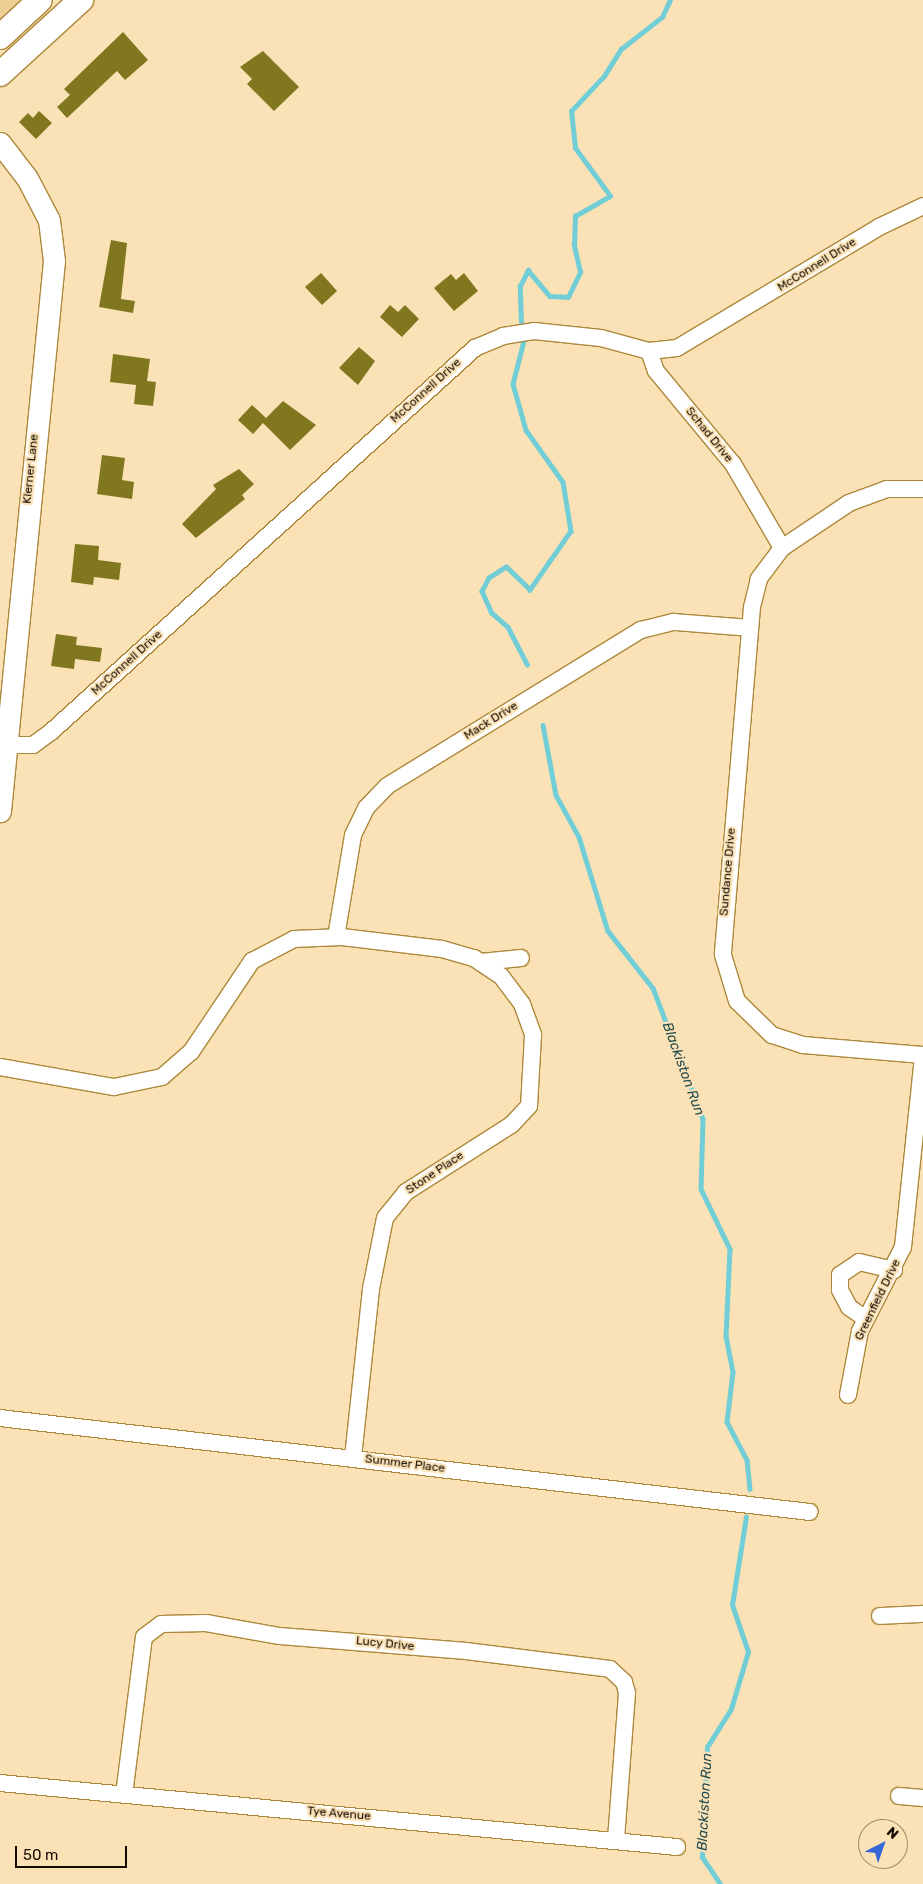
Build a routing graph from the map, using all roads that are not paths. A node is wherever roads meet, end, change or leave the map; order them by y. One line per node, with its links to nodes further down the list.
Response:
1 (40, 0): 3 (main road)
2 (81, 0): 4 (main road)
3 (0, 37)
4 (0, 74)
5 (0, 142): 11 (street, Klerner Lane)
6 (923, 206): 7 (street, McConnell Drive)
7 (649, 351): 9 (street, Schad Drive); 11 (street, McConnell Drive)
8 (923, 489): 9 (street)
9 (782, 548): 10 (street, Sundance Drive)
10 (750, 628): 13 (street, Mack Drive); 16 (street, Sundance Drive)
11 (6, 745): 12 (street, Klerner Lane)
12 (0, 810)
13 (336, 937): 15 (street, Stone Place); 17 (street, Stone Place)
14 (522, 958): 15 (street, Stone Place)
15 (481, 962): 22 (street, Stone Place)
16 (923, 1056): 18 (street, Greenfield Drive)
17 (0, 1067)
18 (894, 1270): 19 (street, Greenfield Drive); 19 (street)
19 (866, 1319): 20 (street, Greenfield Drive)
20 (848, 1395)
21 (0, 1418): 22 (street, Summer Place)
22 (353, 1458): 23 (street, Summer Place)
23 (810, 1512)
24 (923, 1614): 25 (street)
25 (880, 1616)
26 (0, 1783): 27 (street, Tye Avenue)
27 (124, 1795): 30 (street, Tye Avenue); 30 (street, Lucy Drive)
28 (899, 1796): 29 (street)
29 (923, 1798)
30 (616, 1841): 31 (street, Tye Avenue)
31 (677, 1847)

